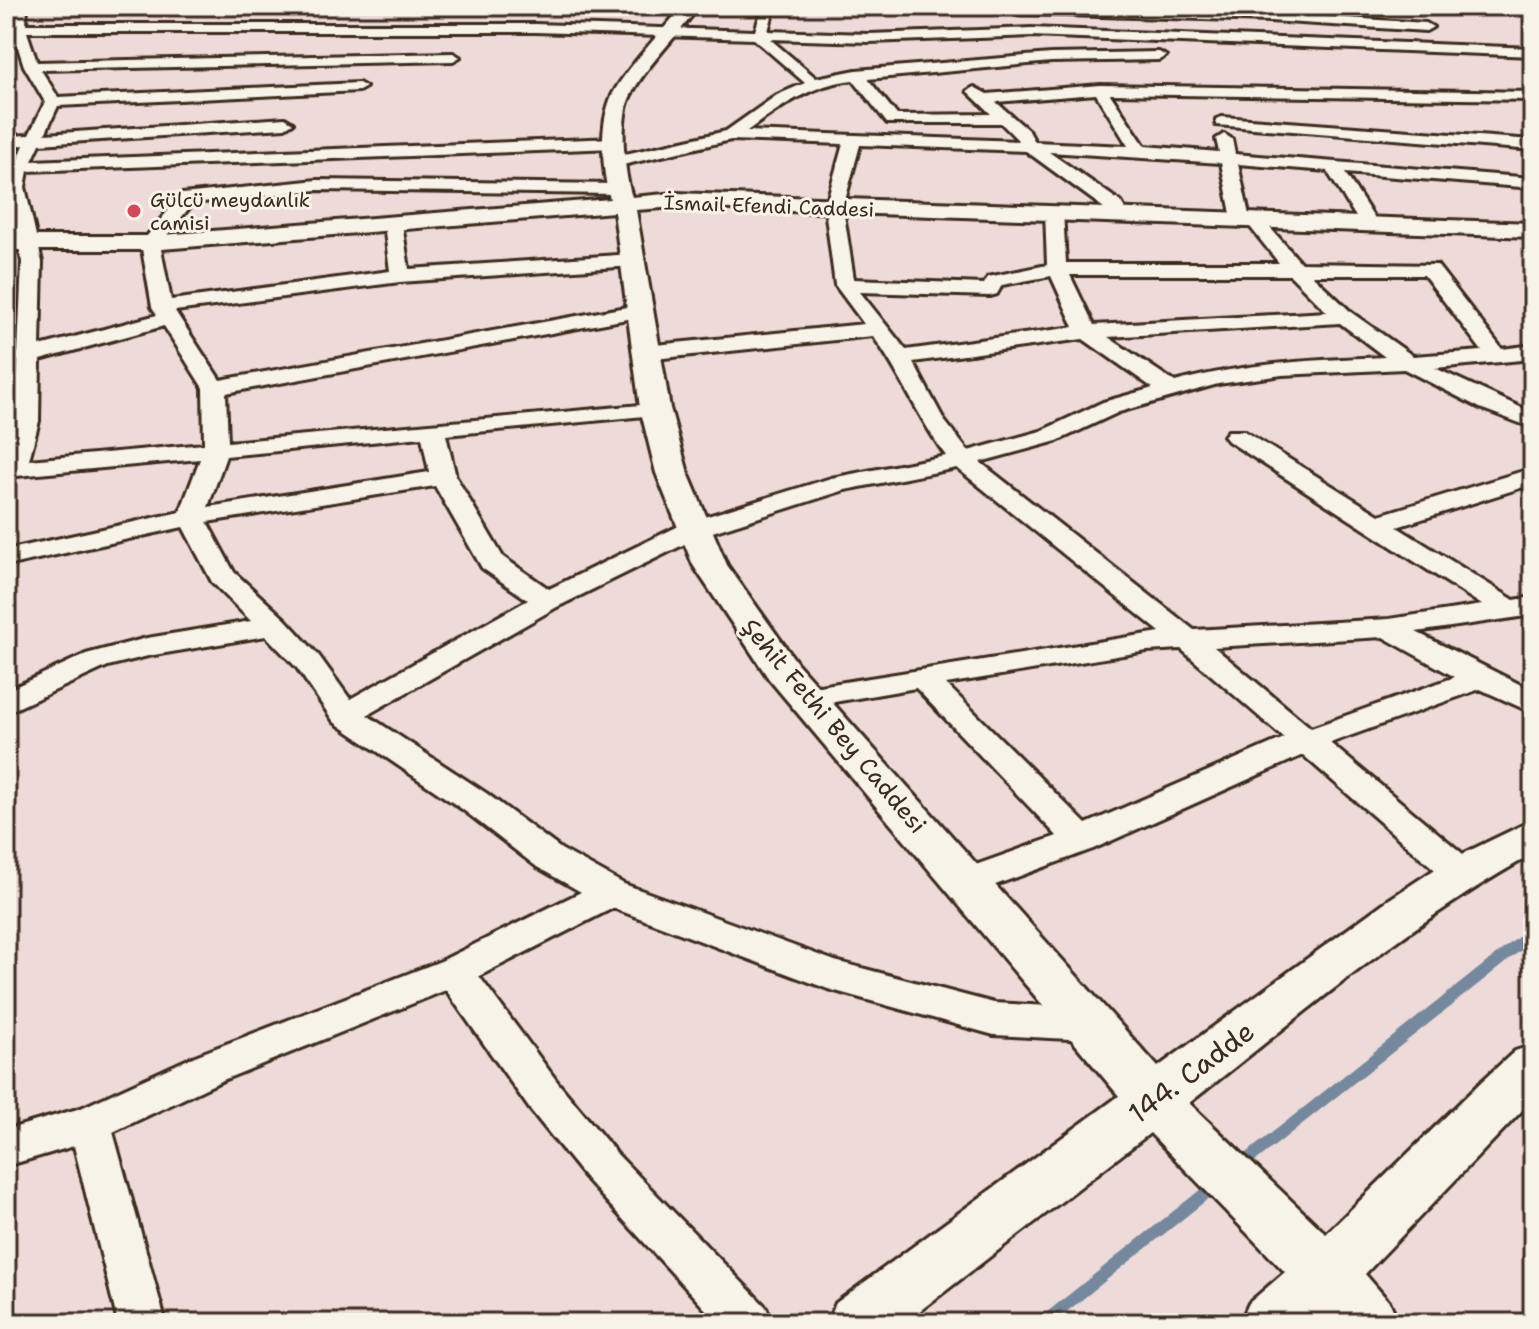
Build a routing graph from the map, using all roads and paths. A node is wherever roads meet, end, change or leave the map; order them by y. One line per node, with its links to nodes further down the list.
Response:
1 (21, 6): 7 (street); 16 (street)
2 (691, 6): 19 (street, Şehit Fethi Bey Caddesi)
3 (769, 6): 20 (street)
4 (893, 6): 8 (street)
5 (1217, 6): 12 (street)
6 (1351, 6): 12 (street)
7 (6, 8)
8 (1031, 8): 12 (street); 18 (street)
9 (166, 13): 13 (street)
10 (551, 13): 14 (street)
11 (363, 14): 17 (street)
12 (1356, 21): 15 (street); 22 (street)
13 (144, 26): 16 (street); 17 (street)
14 (535, 28): 17 (street); 19 (street)
15 (1446, 28)
16 (9, 30): 28 (street)
17 (345, 30): 27 (street)
18 (1031, 32): 20 (street); 21 (street); 33 (street)
19 (668, 35): 20 (street); 56 (street, Şehit Fethi Bey Caddesi)
20 (760, 37): 34 (street)
21 (1164, 38): 22 (street); 29 (street)
22 (1365, 45): 23 (street); 26 (street)
23 (1533, 52)
24 (453, 57): 27 (street)
25 (1260, 57): 26 (street)
26 (1373, 58): 30 (street)
27 (318, 60): 28 (street); 37 (street)
28 (31, 66): 40 (street)
29 (1176, 67): 33 (street); 36 (street); 41 (street); 43 (street)
30 (1519, 67)
31 (948, 69): 32 (street); 33 (street); 39 (street)
32 (856, 74): 34 (street); 42 (street)
33 (1067, 74): 36 (street); 39 (street)
34 (812, 82): 45 (street)
35 (359, 87): 37 (street)
36 (1100, 89): 51 (street)
37 (289, 90): 40 (street); 44 (street)
38 (1533, 96): 41 (street)
39 (983, 99): 42 (street)
40 (53, 102): 46 (street)
41 (1422, 116): 43 (street); 49 (street)
42 (1006, 118): 50 (street)
43 (1222, 122): 53 (street)
44 (285, 123): 46 (street); 52 (street)
45 (731, 135): 47 (street); 56 (street)
46 (35, 138): 48 (street); 54 (street)
47 (853, 139): 50 (street); 60 (street)
48 (6, 141)
49 (1533, 145)
50 (1029, 146): 51 (street); 62 (street)
51 (1140, 151): 53 (street)
52 (279, 155): 54 (street); 56 (street); 59 (street)
53 (1225, 158): 55 (street); 63 (street)
54 (21, 166): 58 (street)
55 (1333, 168): 57 (street); 65 (street)
56 (617, 174): 59 (street); 60 (street, İsmail Efendi Caddesi); 64 (street, İsmail Efendi Caddesi); 69 (street, Şehit Fethi Bey Caddesi)
57 (1533, 183)
58 (11, 188): 68 (street)
59 (257, 189): 67 (street)
60 (834, 208): 61 (street, İsmail Efendi Caddesi); 73 (street)
61 (1054, 212): 62 (street, İsmail Efendi Caddesi); 71 (street)
62 (1119, 214): 63 (street, İsmail Efendi Caddesi)
63 (1247, 219): 65 (street, İsmail Efendi Caddesi); 70 (street)
64 (393, 224): 67 (street, İsmail Efendi Caddesi); 72 (street)
65 (1369, 224): 66 (street, İsmail Efendi Caddesi)
66 (1533, 230)
67 (150, 243): 68 (street, İsmail Efendi Caddesi); 75 (street)
68 (13, 245): 84 (street)
69 (633, 260): 72 (street); 74 (street, Şehit Fethi Bey Caddesi)
70 (1290, 267): 71 (street); 76 (street); 82 (street)
71 (1057, 269): 73 (street); 78 (street)
72 (400, 276): 75 (street)
73 (845, 285): 77 (street)
74 (638, 311): 80 (street, Şehit Fethi Bey Caddesi); 85 (street)
75 (166, 312): 84 (street); 85 (street)
76 (1341, 317): 78 (street); 83 (street)
77 (878, 329): 80 (street); 81 (street)
78 (1087, 332): 81 (street); 86 (street)
79 (1533, 352): 82 (street)
80 (645, 353): 87 (street, Şehit Fethi Bey Caddesi)
81 (900, 357): 92 (street)
82 (1497, 357): 83 (street)
83 (1404, 363): 86 (street); 88 (street)
84 (20, 371): 93 (street)
85 (214, 388): 91 (street)
86 (1172, 391): 92 (street)
87 (655, 408): 89 (street); 98 (street, Şehit Fethi Bey Caddesi)
88 (1533, 421)
89 (433, 431): 91 (street); 95 (street)
90 (1236, 436): 97 (street)
91 (216, 449): 93 (street); 96 (street)
92 (962, 460): 98 (street); 104 (street)
93 (11, 470)
94 (1533, 476): 97 (street)
95 (443, 477): 96 (street); 100 (street)
96 (191, 517): 99 (street); 102 (street)
97 (1375, 525): 101 (street)
98 (694, 529): 100 (street); 107 (street, Şehit Fethi Bey Caddesi)
99 (6, 558)
100 (547, 601): 110 (street)
101 (1521, 608): 103 (street)
102 (276, 626): 108 (street); 110 (street)
103 (1389, 628): 104 (street); 106 (street)
104 (1189, 641): 105 (street); 111 (street)
105 (922, 677): 107 (street); 113 (street)
106 (1479, 679): 109 (street); 111 (street)
107 (805, 697): 115 (street, Şehit Fethi Bey Caddesi)
108 (6, 703)
109 (1533, 703)
110 (345, 715): 116 (street)
111 (1308, 740): 113 (street); 114 (street)
112 (1533, 835): 114 (street, 144. Cadde)
113 (1081, 840): 115 (street)
114 (1462, 873): 120 (street, 144. Cadde)
115 (966, 882): 118 (street, Şehit Fethi Bey Caddesi)
116 (611, 893): 117 (street); 118 (street)
117 (454, 971): 121 (street); 125 (street)
118 (1088, 1024): 120 (street, Şehit Fethi Bey Caddesi)
119 (1533, 1066): 123 (street)
120 (1169, 1117): 123 (street, Şehit Fethi Bey Caddesi); 126 (street, 144. Cadde)
121 (90, 1123): 122 (street); 124 (street)
122 (6, 1148)
123 (1308, 1256): 127 (street); 128 (street, Şehit Fethi Bey Caddesi)
124 (142, 1323)
125 (749, 1323)
126 (857, 1323)
127 (1270, 1323)
128 (1369, 1323)

